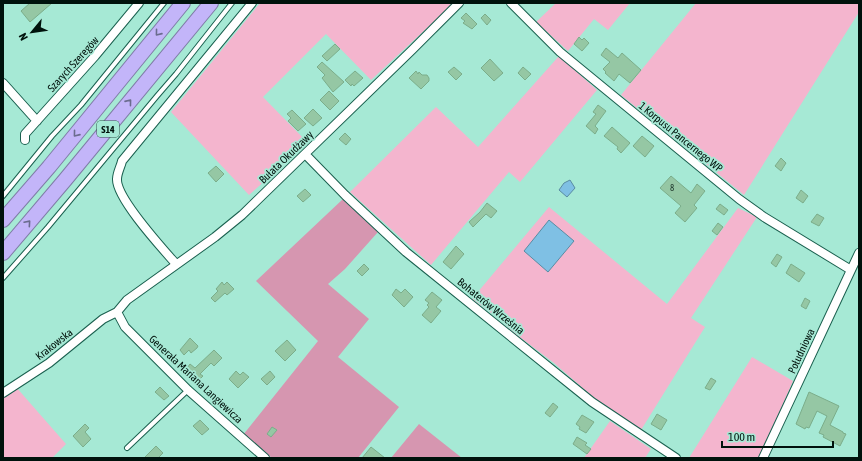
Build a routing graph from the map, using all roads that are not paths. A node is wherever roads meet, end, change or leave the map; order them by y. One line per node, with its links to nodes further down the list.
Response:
1 (139, 3): 10 (street, Szarych Szeregów)
2 (164, 3): 13 (lane)
3 (183, 3): 14 (highway, S14, one-way to 14)
4 (211, 3): 15 (highway, S14, one-way to 4)
5 (232, 3): 19 (lane)
6 (252, 3): 17 (street)
7 (459, 3): 12 (street, Bułata Okudżawy)
8 (512, 3): 18 (street, 1 Korpusu Pancernego WP)
9 (3, 83): 10 (street)
10 (37, 120): 11 (street, Szarych Szeregów)
11 (25, 140)
12 (305, 154): 17 (street, Bułata Okudżawy); 25 (street, Bohaterów Września)
13 (3, 196)
14 (3, 220)
15 (3, 253)
16 (859, 253): 18 (street, Południowa)
17 (176, 264): 20 (street, Bułata Okudżawy)
18 (851, 270): 26 (street, Południowa)
19 (3, 278)
20 (117, 312): 21 (street, Generała Mariana Langiewicza); 22 (street, Krakowska)
21 (188, 390): 23 (lane); 24 (street, Generała Mariana Langiewicza)
22 (3, 393)
23 (127, 448)
24 (265, 458)
25 (676, 458)
26 (763, 458)

